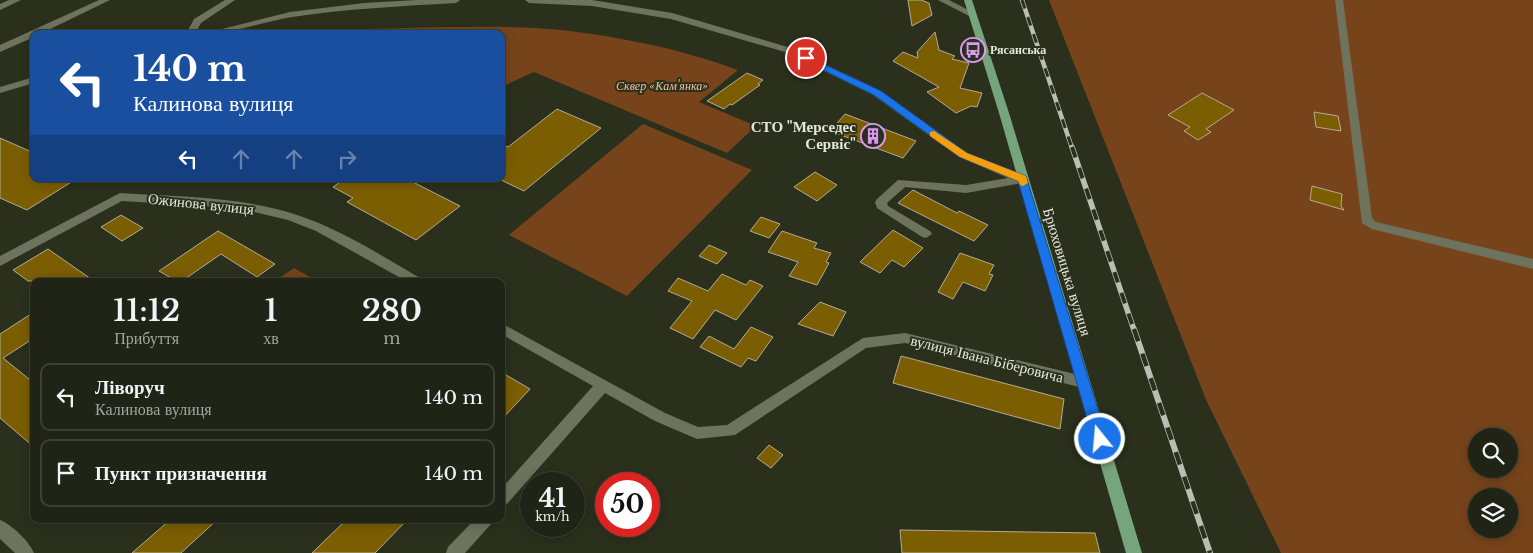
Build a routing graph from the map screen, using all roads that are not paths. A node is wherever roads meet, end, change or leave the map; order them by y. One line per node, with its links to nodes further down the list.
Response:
1 (17, 0): 9 (street)
2 (106, 0): 11 (street)
3 (230, 0): 12 (street)
4 (456, 0): 13 (street)
5 (529, 0): 18 (street)
6 (942, 0): 10 (street)
7 (968, 0): 10 (main road, Брюховицька вулиця)
8 (1339, 0): 21 (street)
9 (0, 7)
10 (972, 14): 18 (main road, Брюховицька вулиця)
11 (41, 30)
12 (192, 30)
13 (224, 30)
14 (30, 35): 15 (street)
15 (0, 49)
16 (30, 81): 17 (street)
17 (0, 90)
18 (1022, 179): 19 (street); 24 (main road, Брюховицька вулиця)
19 (926, 234)
20 (0, 262): 22 (street, Ожинова вулиця)
21 (1533, 264)
22 (411, 278)
23 (505, 330): 25 (street)
24 (1083, 382): 25 (street, вулиця Івана Біберовича); 31 (main road, Брюховицька вулиця)
25 (603, 385): 26 (street)
26 (505, 495)
27 (481, 523): 30 (street)
28 (0, 528): 29 (street)
29 (26, 553)
30 (454, 553)
31 (1134, 553)

